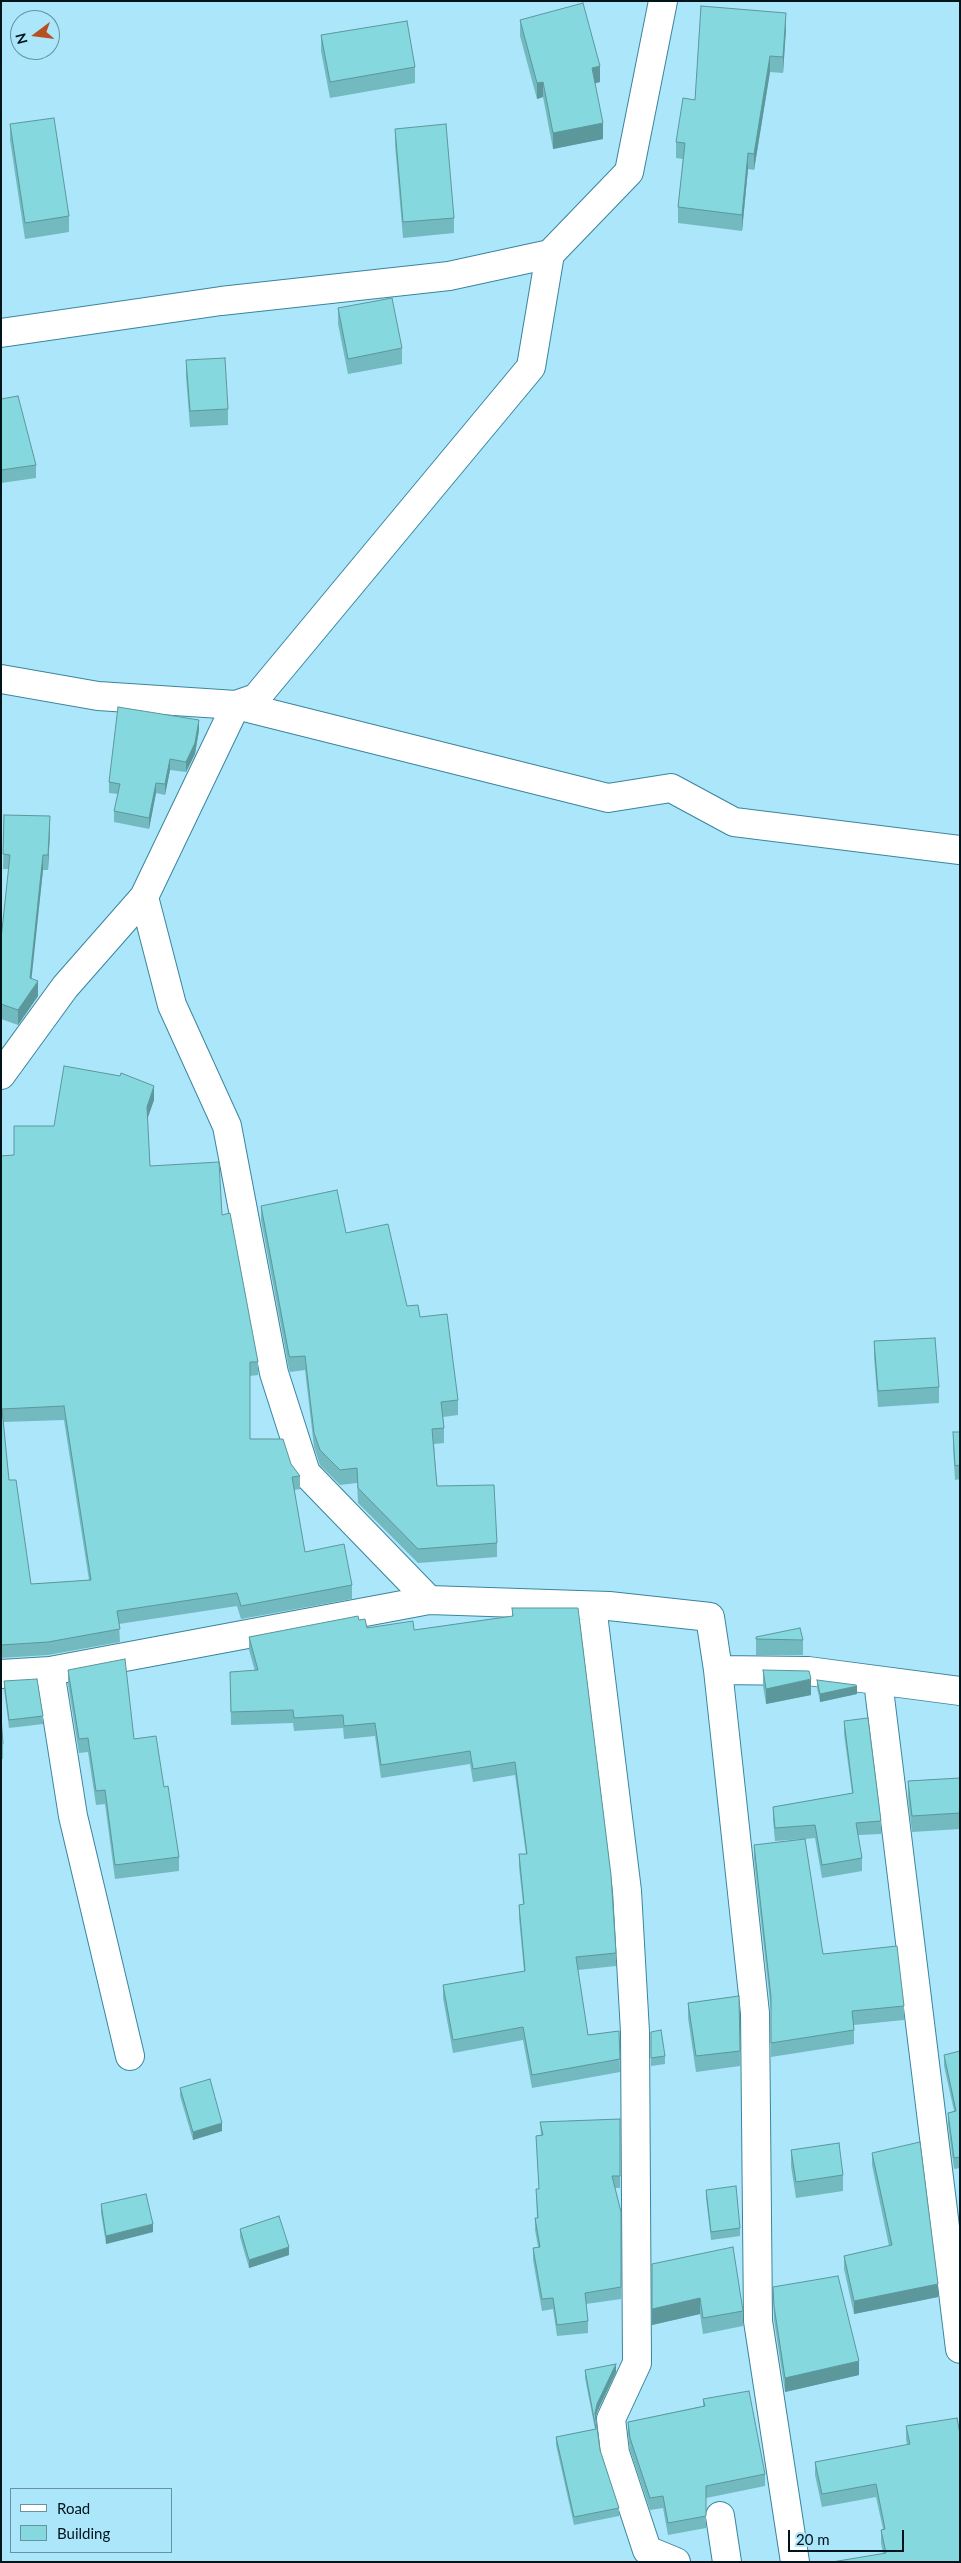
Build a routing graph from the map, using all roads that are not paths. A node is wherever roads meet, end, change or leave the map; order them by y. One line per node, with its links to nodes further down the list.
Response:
1 (663, 1): 2 (street)
2 (550, 254): 3 (street); 5 (street)
3 (1, 333)
4 (1, 679): 5 (street)
5 (236, 705): 6 (street); 7 (street)
6 (960, 850)
7 (144, 898): 8 (street); 9 (street)
8 (1, 1074)
9 (429, 1600): 10 (street); 12 (street)
10 (592, 1606): 11 (street); 19 (street)
11 (718, 1670): 14 (street); 21 (street)
12 (50, 1671): 13 (street); 16 (street)
13 (1, 1674)
14 (878, 1681): 15 (street); 17 (street)
15 (960, 1691)
16 (130, 2056)
17 (960, 2349)
18 (720, 2516): 20 (street)
19 (676, 2562)
20 (727, 2562)
21 (795, 2562)

